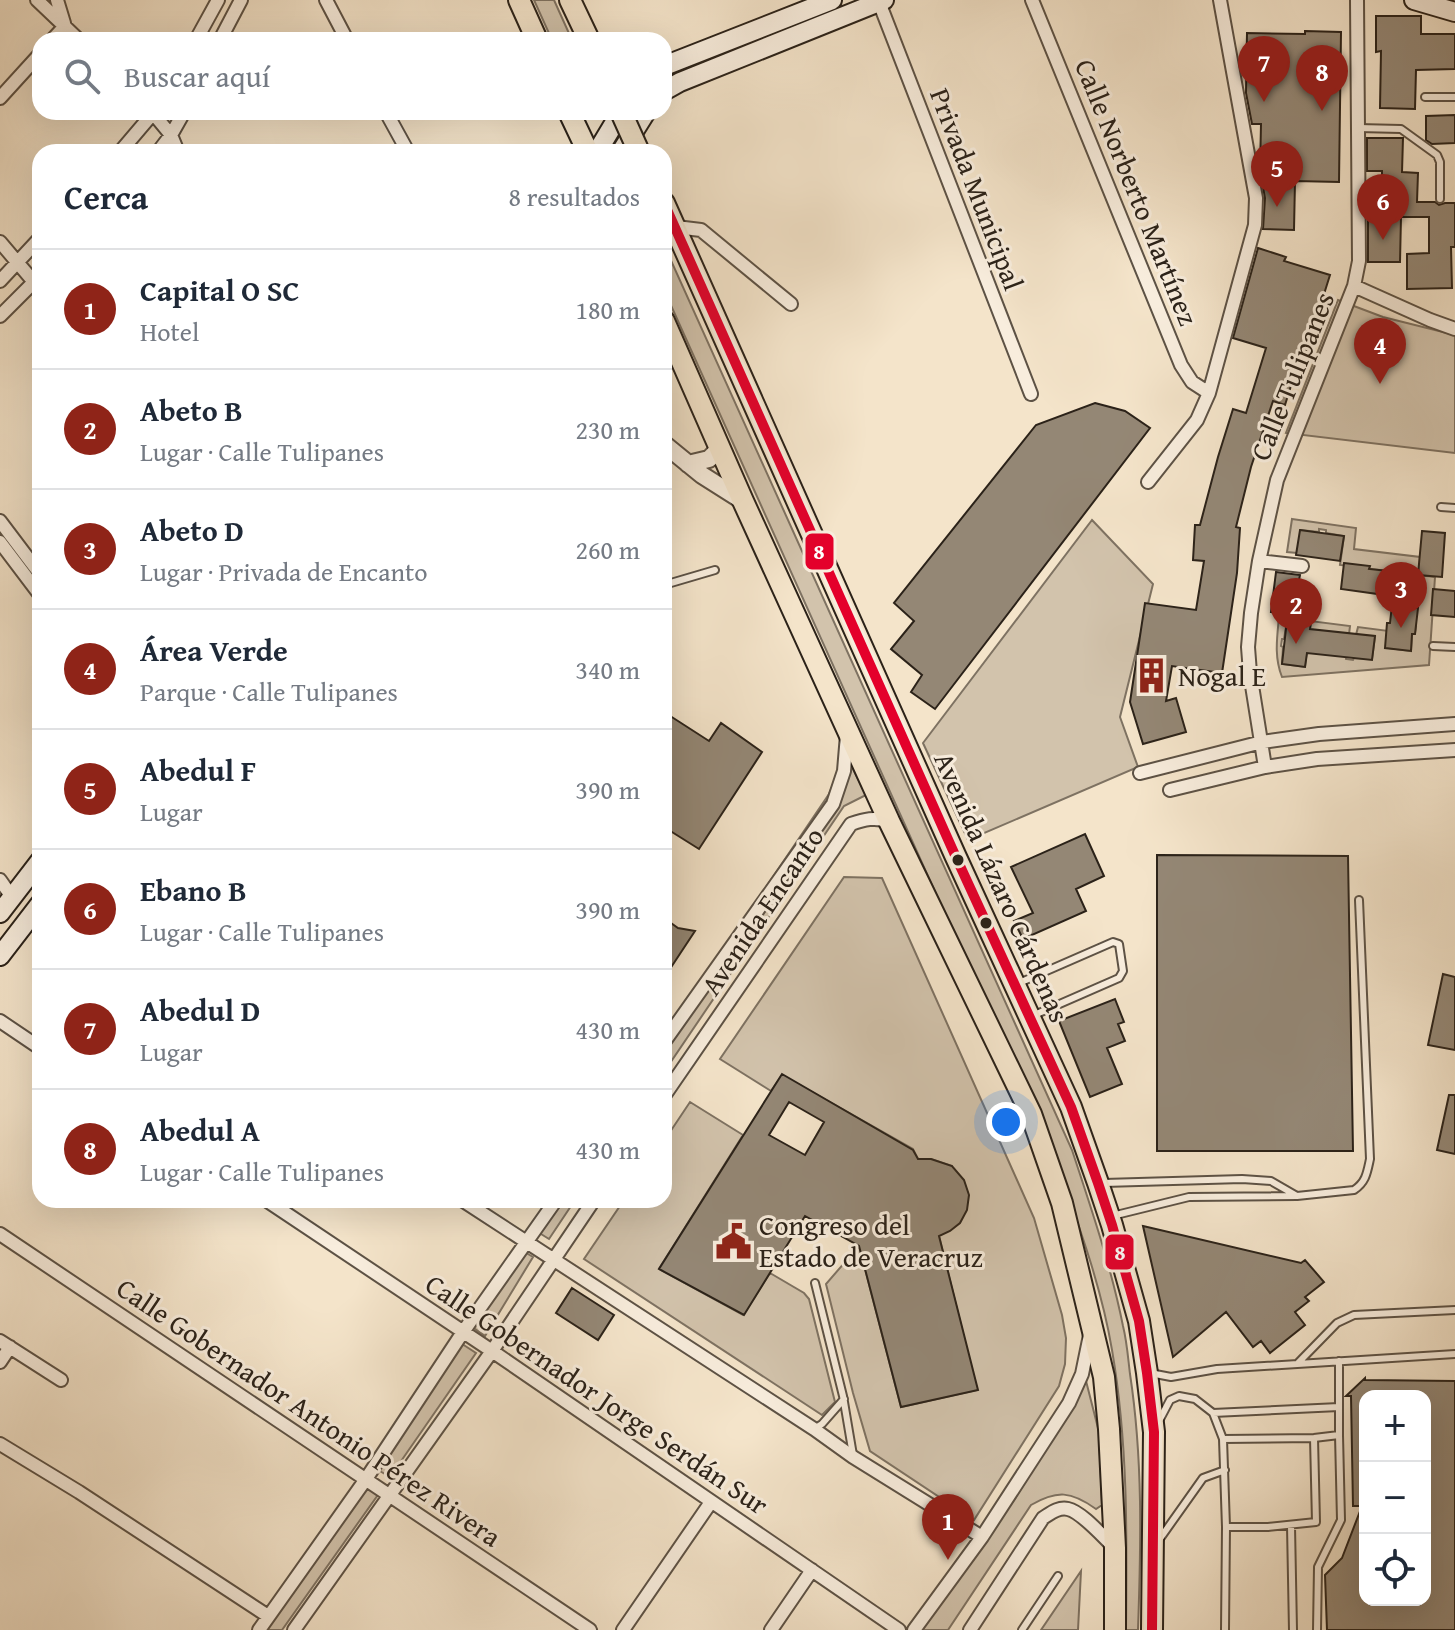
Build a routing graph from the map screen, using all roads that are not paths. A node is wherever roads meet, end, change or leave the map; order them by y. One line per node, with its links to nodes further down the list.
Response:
1 (37, 0): 15 (street)
2 (57, 0): 15 (street)
3 (218, 0): 18 (street)
4 (241, 0): 19 (street)
5 (326, 0): 20 (street)
6 (519, 0): 21 (highway)
7 (570, 0): 22 (highway)
8 (832, 0): 24 (main road)
9 (1032, 0): 61 (street, Calle Norberto Martínez)
10 (1220, 0): 61 (street)
11 (1357, 0): 37 (street, Calle Tulipanes)
12 (1414, 0): 14 (main road)
13 (882, 1): 25 (main road); 62 (street, Privada Municipal)
14 (1455, 12)
15 (65, 26): 16 (street); 17 (street)
16 (59, 32)
17 (71, 32)
18 (200, 32)
19 (224, 32)
20 (343, 32)
21 (533, 32)
22 (585, 32)
23 (32, 63): 28 (street)
24 (672, 63)
25 (672, 86)
26 (1425, 97): 27 (lane)
27 (1455, 97)
28 (0, 98)
29 (146, 120): 39 (street)
30 (159, 120): 38 (street)
31 (179, 120): 38 (street)
32 (390, 120): 42 (street)
33 (573, 120): 43 (highway)
34 (616, 120): 44 (main road)
35 (625, 120): 46 (highway, bridge)
36 (641, 120): 45 (main road)
37 (1358, 128): 47 (lane); 55 (street, Calle Tulipanes)
38 (171, 135): 40 (street); 41 (street)
39 (127, 144)
40 (164, 144)
41 (175, 144)
42 (404, 144)
43 (584, 144)
44 (602, 144)
45 (626, 144)
46 (635, 144)
47 (1440, 199)
48 (672, 219): 49 (highway, Avenida Lázaro Cárdenas)
49 (676, 227): 57 (street); 95 (highway, Avenida Lázaro Cárdenas)
50 (0, 242): 52 (street)
51 (32, 246): 52 (street)
52 (18, 261): 53 (street); 54 (street)
53 (32, 276)
54 (0, 281)
55 (1354, 286): 59 (street); 72 (street, Calle Tulipanes)
56 (32, 287): 58 (street)
57 (791, 304)
58 (0, 316)
59 (1455, 329)
60 (672, 339): 63 (highway)
61 (1209, 393): 66 (street)
62 (1031, 394)
63 (720, 448): 65 (street); 67 (highway)
64 (672, 451): 65 (street)
65 (688, 464): 67 (street)
66 (1148, 482)
67 (743, 501): 81 (highway)
68 (1441, 507): 69 (lane)
69 (1455, 508)
70 (0, 521): 73 (street)
71 (0, 542): 77 (street)
72 (1259, 561): 74 (street); 82 (street, Calle Tulipanes)
73 (32, 563)
74 (1302, 566)
75 (715, 570): 76 (lane)
76 (672, 583)
77 (32, 584)
78 (1433, 646): 79 (lane)
79 (1455, 647)
80 (1455, 724): 82 (street)
81 (848, 728): 87 (highway); 98 (street, Avenida Encanto)
82 (1262, 742): 84 (street, Calle Tulipanes); 85 (street)
83 (1455, 750): 84 (street)
84 (1265, 767): 86 (street)
85 (1140, 773)
86 (1170, 790)
87 (889, 821): 100 (street, Avenida Encanto); 113 (highway)
88 (32, 871): 90 (main road)
89 (0, 880): 90 (street)
90 (12, 897): 92 (main road)
91 (1359, 900): 102 (lane)
92 (0, 913)
93 (32, 918): 94 (main road)
94 (0, 956)
95 (1015, 985): 96 (highway, Avenida Lázaro Cárdenas); 96 (lane)
96 (1030, 1017): 101 (highway, Avenida Lázaro Cárdenas)
97 (0, 1021): 99 (street)
98 (672, 1031)
99 (32, 1043)
100 (672, 1084)
101 (1098, 1183): 102 (lane); 107 (highway, Avenida Lázaro Cárdenas)
102 (1297, 1196): 107 (lane)
103 (278, 1208): 114 (street, Calle Gobernador Jorge Serdán Sur)
104 (474, 1208): 109 (street)
105 (551, 1208): 109 (street)
106 (589, 1208): 110 (street)
107 (1109, 1217): 121 (highway, Avenida Lázaro Cárdenas)
108 (0, 1234): 134 (street, Calle Gobernador Antonio Pérez Rivera)
109 (527, 1244): 110 (street); 114 (street)
110 (554, 1260): 116 (street); 126 (street)
111 (815, 1283): 123 (lane)
112 (1455, 1310): 120 (lane)
113 (1092, 1324): 139 (street); 140 (highway)
114 (463, 1332): 116 (street, Calle Gobernador Jorge Serdán Sur); 134 (street)
115 (5, 1344): 119 (street); 122 (street)
116 (492, 1351): 135 (street); 136 (street, Calle Gobernador Jorge Serdán Sur)
117 (1455, 1354): 118 (lane)
118 (1339, 1361): 120 (lane); 124 (lane)
119 (0, 1362)
120 (1298, 1363): 121 (lane)
121 (1147, 1373): 127 (highway, Avenida Lázaro Cárdenas)
122 (61, 1380)
123 (844, 1399): 126 (lane); 132 (lane)
124 (1339, 1407): 125 (lane); 128 (lane)
125 (1213, 1413): 127 (lane); 130 (lane)
126 (814, 1429): 132 (street)
127 (1154, 1432): 141 (highway, Avenida Lázaro Cárdenas)
128 (1339, 1435): 129 (lane); 158 (lane)
129 (1314, 1438): 130 (lane); 137 (lane)
130 (1223, 1439): 133 (lane)
131 (0, 1444): 144 (street)
132 (853, 1457): 139 (street)
133 (1225, 1470): 138 (lane); 141 (lane)
134 (366, 1479): 135 (street, Calle Gobernador Antonio Pérez Rivera); 144 (street)
135 (390, 1495): 146 (street); 147 (street, Calle Gobernador Antonio Pérez Rivera)
136 (711, 1502): 142 (street, Calle Gobernador Jorge Serdán Sur); 148 (street)
137 (1291, 1526): 138 (lane); 157 (lane)
138 (1226, 1527): 156 (lane)
139 (982, 1537): 151 (street)
140 (1115, 1548): 152 (street); 154 (highway)
141 (1153, 1550): 155 (highway, Avenida Lázaro Cárdenas)
142 (812, 1570): 149 (street); 150 (street, Calle Gobernador Jorge Serdán Sur)
143 (1058, 1576): 153 (lane)
144 (268, 1616): 145 (street)
145 (259, 1630)
146 (294, 1630)
147 (590, 1630)
148 (623, 1630)
149 (771, 1630)
150 (899, 1630)
151 (914, 1630)
152 (970, 1630)
153 (1022, 1630)
154 (1115, 1630)
155 (1152, 1630)
156 (1225, 1630)
157 (1293, 1630)
158 (1317, 1630)

